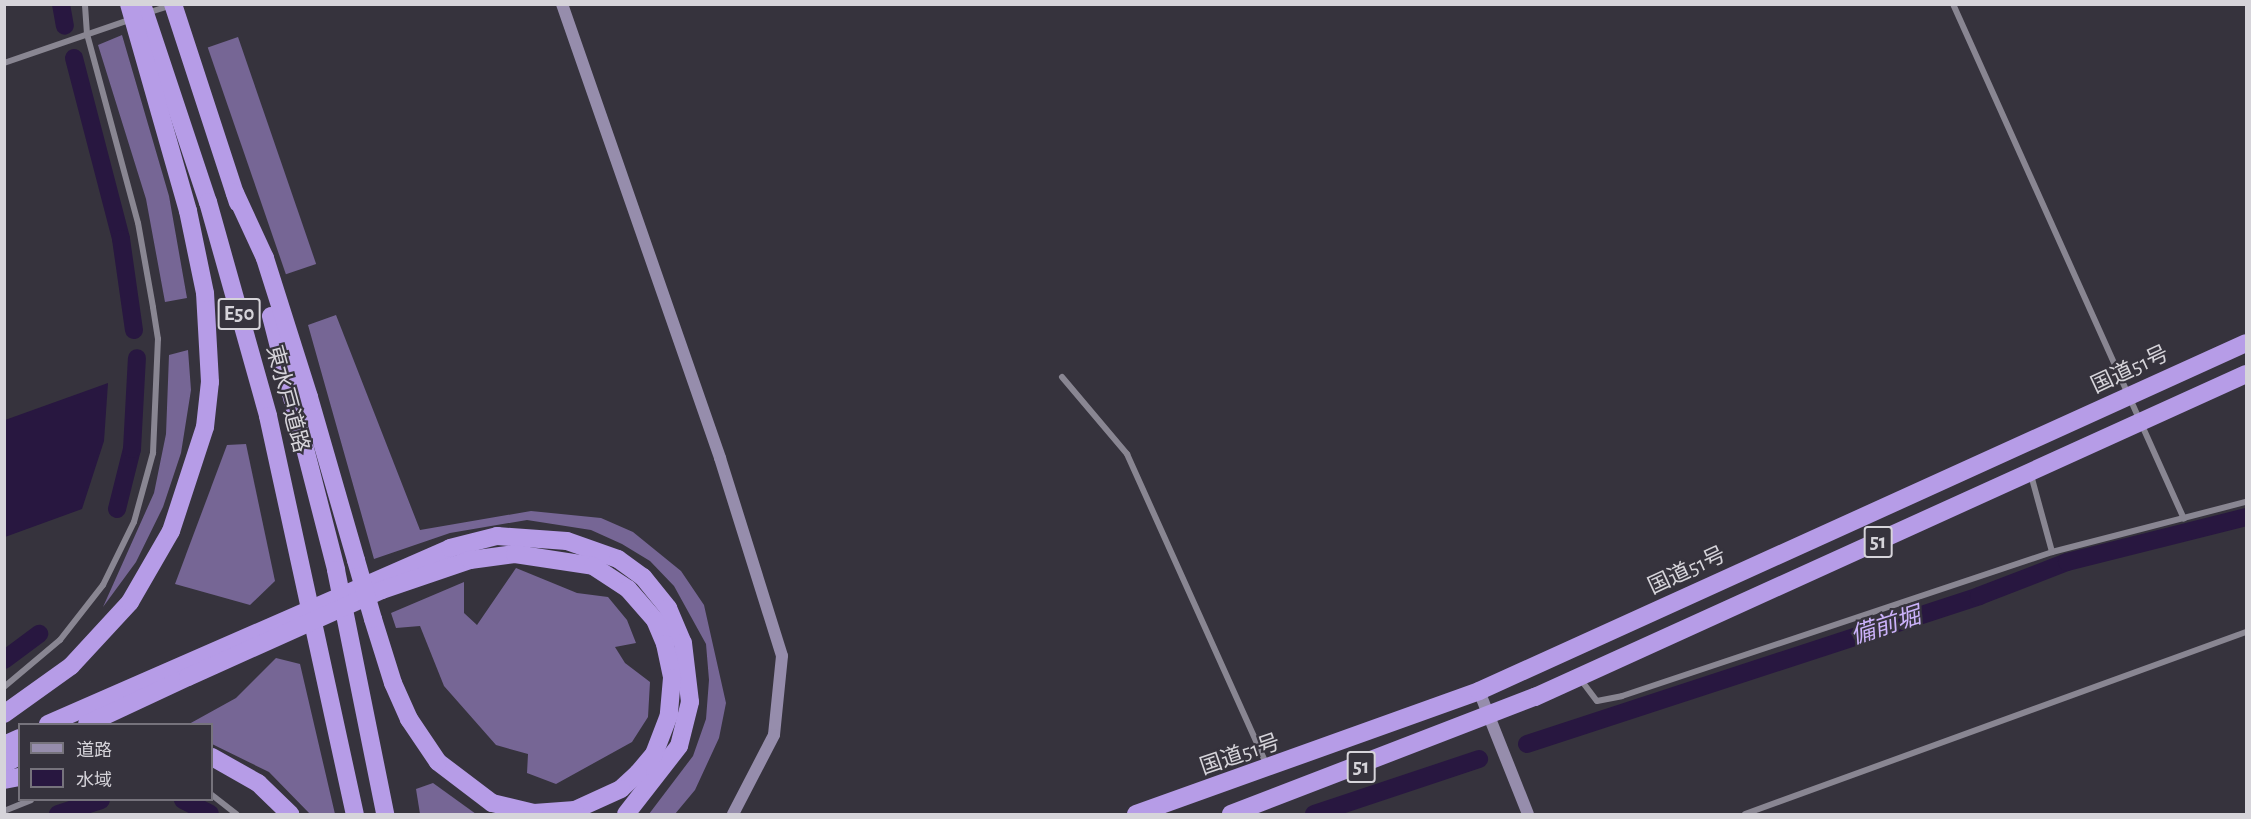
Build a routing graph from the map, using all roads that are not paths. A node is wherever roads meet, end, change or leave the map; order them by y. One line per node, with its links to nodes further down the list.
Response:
1 (85, 4): 7 (street)
2 (129, 4): 8 (highway)
3 (142, 4): 8 (highway, 東水戸道路 / E50)
4 (173, 4): 7 (street); 10 (highway, 東水戸道路 / E50)
5 (562, 4): 46 (street)
6 (1953, 4): 14 (street)
7 (87, 34): 9 (street); 26 (street)
8 (149, 50): 28 (highway); 43 (highway, 東水戸道路 / E50)
9 (4, 63)
10 (235, 193): 20 (highway); 44 (highway, 東水戸道路 / E50)
11 (2247, 343): 14 (highway, 国道51号 / 51)
12 (2247, 374): 15 (highway, 51)
13 (1062, 377): 37 (street)
14 (2131, 397): 15 (street); 27 (highway, 国道51号 / 51)
15 (2143, 422): 16 (highway, 51); 18 (street)
16 (2030, 473): 19 (street); 25 (highway, 51)
17 (2247, 502): 18 (street)
18 (2184, 519): 19 (street)
19 (2052, 552): 25 (street)
20 (367, 597)
21 (367, 597): 22 (highway)
22 (367, 597)
23 (367, 597): 31 (highway)
24 (2247, 632): 50 (street)
25 (1580, 677): 29 (highway, 51)
26 (4, 687)
27 (1479, 691): 29 (street); 37 (highway, 国道51号 / 51)
28 (4, 714)
29 (1490, 716): 48 (highway, 51); 49 (street)
30 (50, 723): 45 (highway)
31 (89, 723)
32 (18, 739): 33 (highway)
33 (4, 745)
34 (18, 757): 36 (highway)
35 (213, 758): 42 (highway)
36 (4, 764)
37 (1269, 771): 47 (highway, 国道51号 / 51)
38 (213, 796): 41 (street)
39 (29, 801): 40 (street)
40 (4, 811)
41 (236, 814)
42 (290, 814)
43 (355, 814)
44 (384, 814)
45 (626, 814)
46 (733, 814)
47 (1136, 814)
48 (1231, 814)
49 (1528, 814)
50 (1745, 814)

